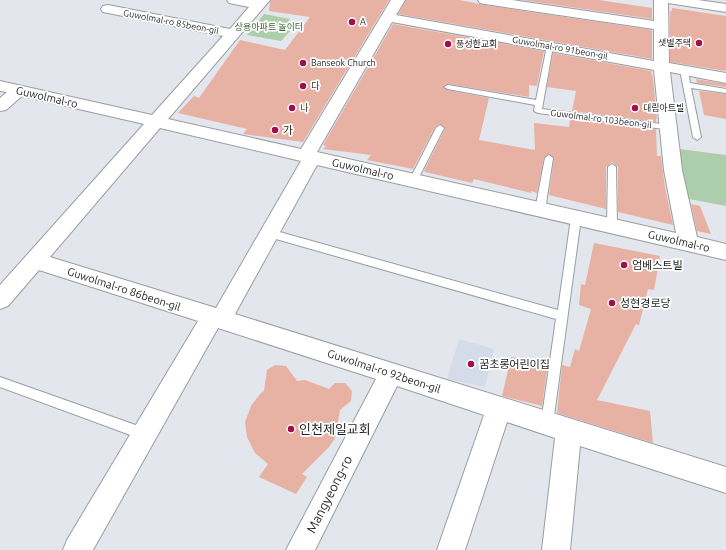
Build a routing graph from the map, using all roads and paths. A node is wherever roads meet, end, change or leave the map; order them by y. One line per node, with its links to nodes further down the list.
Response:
1 (119, 0): 11 (street, Guwolmal-ro 85beon-gil)
2 (234, 0): 7 (street, Guwolmal-ro 85beon-gil)
3 (398, 0): 9 (street)
4 (486, 0): 10 (street)
5 (661, 0): 10 (street, Guwolmal-ro 103beon-gil)
6 (671, 0): 8 (street)
7 (261, 2): 11 (street, Guwolmal-ro 85beon-gil)
8 (726, 8)
9 (387, 17): 12 (street, Guwolmal-ro 91beon-gil); 26 (street)
10 (662, 26): 13 (street, Guwolmal-ro 103beon-gil)
11 (234, 34): 22 (street, Guwolmal-ro 85beon-gil)
12 (550, 46): 13 (street, Guwolmal-ro 91beon-gil); 20 (lane)
13 (662, 66): 14 (street); 24 (street, Guwolmal-ro 103beon-gil)
14 (685, 77): 15 (street); 19 (lane); 25 (lane)
15 (726, 78)
16 (0, 86): 18 (street, Guwolmal-ro)
17 (448, 87): 20 (lane, Guwolmal-ro 103beon-gil)
18 (18, 91): 21 (street); 22 (street, Guwolmal-ro)
19 (726, 91)
20 (539, 103): 24 (lane, Guwolmal-ro 103beon-gil)
21 (0, 106)
22 (156, 122): 26 (street, Guwolmal-ro); 36 (street)
23 (440, 128): 29 (lane)
24 (669, 128): 34 (street, Guwolmal-ro 103beon-gil)
25 (697, 137)
26 (309, 157): 29 (street, Guwolmal-ro); 33 (street)
27 (549, 158): 30 (lane)
28 (612, 167): 32 (lane)
29 (412, 180): 30 (street, Guwolmal-ro)
30 (540, 210): 31 (street, Guwolmal-ro)
31 (576, 218): 32 (street, Guwolmal-ro); 38 (lane)
32 (612, 226): 34 (street, Guwolmal-ro)
33 (269, 234): 38 (lane); 39 (street)
34 (688, 244): 35 (street, Guwolmal-ro)
35 (726, 252)
36 (35, 260): 37 (street); 39 (street, Guwolmal-ro 86beon-gil)
37 (0, 300)
38 (562, 316): 43 (lane)
39 (217, 318): 40 (street, Guwolmal-ro 92beon-gil); 44 (street)
40 (391, 374): 42 (street, Guwolmal-ro 92beon-gil); 47 (street, Mangyeong-ro)
41 (0, 382): 44 (lane)
42 (499, 408): 43 (street, Guwolmal-ro 92beon-gil); 48 (street)
43 (558, 427): 45 (street, Guwolmal-ro 92beon-gil); 49 (street)
44 (144, 434): 46 (street)
45 (726, 480)
46 (77, 550)
47 (300, 550)
48 (451, 550)
49 (556, 550)

